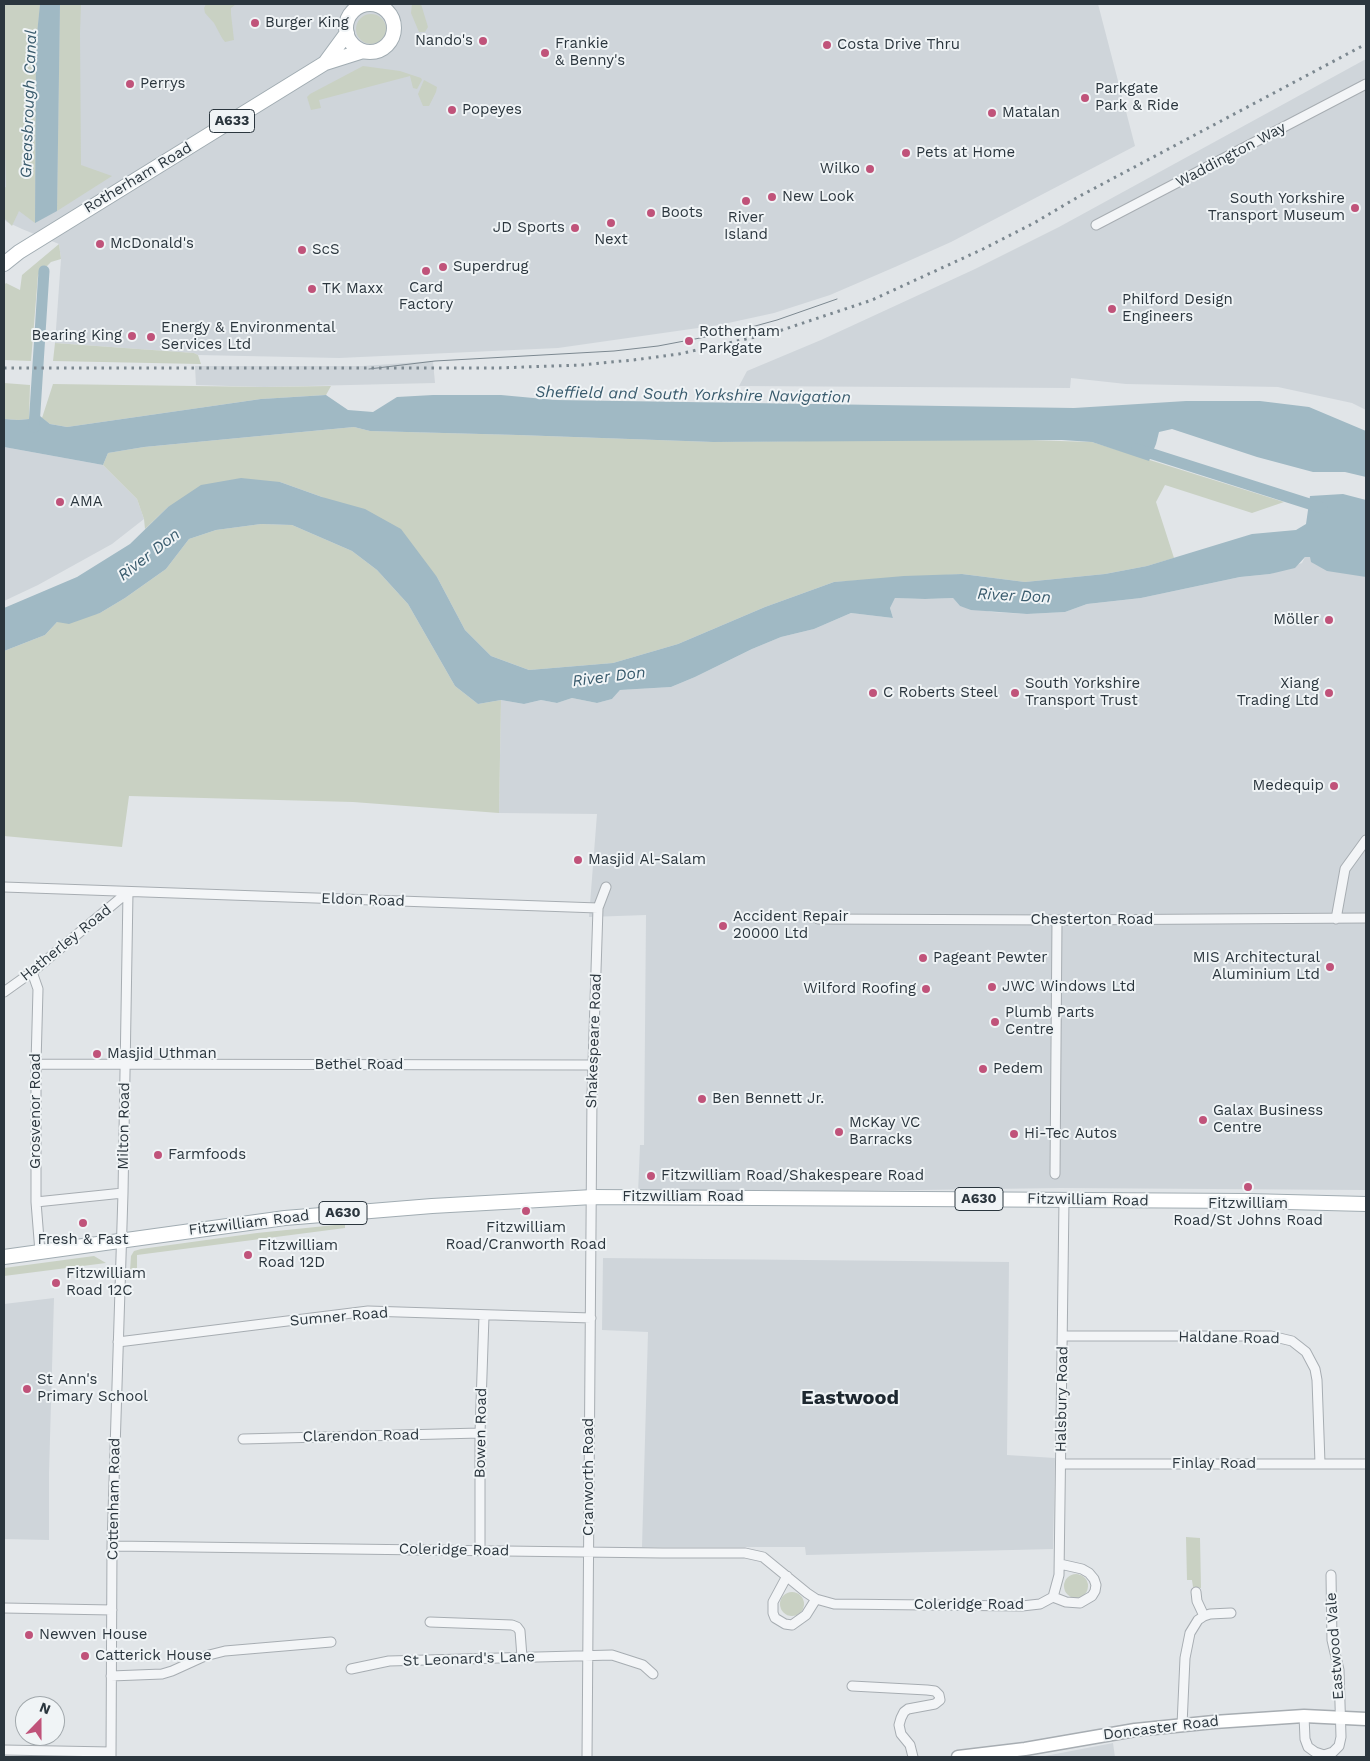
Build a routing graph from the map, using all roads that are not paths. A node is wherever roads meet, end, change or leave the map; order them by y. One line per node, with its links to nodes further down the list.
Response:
1 (376, 4): 3 (main road, Rotherham Road / A633); 4 (main road, Rotherham Road / A633)
2 (397, 4): 3 (main road, Rotherham Road / A633)
3 (392, 20): 5 (main road, Rotherham Road / A633)
4 (347, 33): 5 (main road); 6 (main road, Rotherham Road / A633)
5 (363, 51): 6 (main road, Rotherham Road / A633)
6 (325, 63): 9 (main road, Rotherham Road / A633)
7 (1366, 84): 8 (street, Waddington Way)
8 (1096, 225)
9 (4, 264)
10 (1366, 840): 15 (street)
11 (4, 887): 13 (street, Eldon Road)
12 (606, 887): 14 (street, Shakespeare Road)
13 (128, 892): 14 (street, Eldon Road); 19 (street, Hatherley Road); 22 (street, Milton Road)
14 (598, 908): 23 (street, Shakespeare Road)
15 (1336, 918): 16 (street, Chesterton Road); 18 (street, Chesterton Road)
16 (1366, 918)
17 (818, 919): 18 (street, Chesterton Road)
18 (1057, 920): 24 (street)
19 (32, 972): 20 (street, Hatherley Road); 21 (street, Grosvenor Road)
20 (4, 992)
21 (36, 1064): 22 (street, Bethel Road); 28 (street, Grosvenor Road)
22 (125, 1064): 23 (street, Bethel Road); 25 (street, Milton Road)
23 (593, 1066): 26 (street, Shakespeare Road)
24 (1055, 1174)
25 (123, 1193): 28 (street); 30 (street, Milton Road)
26 (593, 1197): 27 (main road, Fitzwilliam Road / A630); 30 (main road, Fitzwilliam Road / A630); 34 (street, Cranworth Road)
27 (1064, 1200): 29 (main road, Fitzwilliam Road / A630); 35 (street, Halsbury Road)
28 (36, 1202): 31 (street, Grosvenor Road)
29 (1366, 1204)
30 (121, 1240): 31 (main road, Fitzwilliam Road / A630); 36 (street, Cottenham Road)
31 (40, 1252): 32 (main road, Fitzwilliam Road / A630)
32 (4, 1257)
33 (484, 1316): 34 (street, Sumner Road); 36 (street, Sumner Road); 37 (street, Bowen Road)
34 (591, 1318): 44 (street, Cranworth Road)
35 (1063, 1336): 39 (street, Halsbury Road); 40 (street, Haldane Road)
36 (118, 1342): 42 (street, Cottenham Road)
37 (480, 1433): 38 (street, Clarendon Road); 43 (street, Bowen Road)
38 (243, 1439)
39 (1062, 1464): 40 (street, Finlay Road); 45 (street, Halsbury Road)
40 (1320, 1464): 41 (street, Finlay Road)
41 (1366, 1464)
42 (112, 1546): 43 (street, Coleridge Road); 52 (street, Cottenham Road)
43 (480, 1550): 44 (street, Coleridge Road)
44 (589, 1552): 47 (street, Coleridge Road); 57 (street, Cranworth Road)
45 (1060, 1564): 49 (street, Halsbury Road); 49 (street)
46 (1331, 1575): 64 (street, Eastwood Vale)
47 (787, 1576): 50 (street, Coleridge Road); 50 (street)
48 (1196, 1592): 54 (street)
49 (1053, 1597): 50 (street, Coleridge Road)
50 (816, 1599)
51 (4, 1608): 52 (street)
52 (112, 1610): 61 (street, Cottenham Road)
53 (1230, 1613): 54 (street)
54 (1204, 1616): 66 (street)
55 (430, 1622): 58 (street)
56 (331, 1642): 61 (street)
57 (588, 1656): 58 (street, St Leonard's Lane); 60 (street, St Leonard's Lane); 70 (street, Cranworth Road)
58 (522, 1657): 59 (street, St Leonard's Lane)
59 (351, 1669)
60 (653, 1674)
61 (111, 1676): 68 (street, Cottenham Road)
62 (852, 1686): 71 (street)
63 (1304, 1716): 64 (street, Doncaster Road); 66 (street, Doncaster Road); 69 (street)
64 (1340, 1717): 65 (street, Doncaster Road); 69 (street)
65 (1366, 1719)
66 (1182, 1725): 72 (street, Doncaster Road)
67 (4, 1750): 68 (street)
68 (111, 1754)
69 (1324, 1756)
70 (587, 1757)
71 (913, 1757)
72 (958, 1757)

